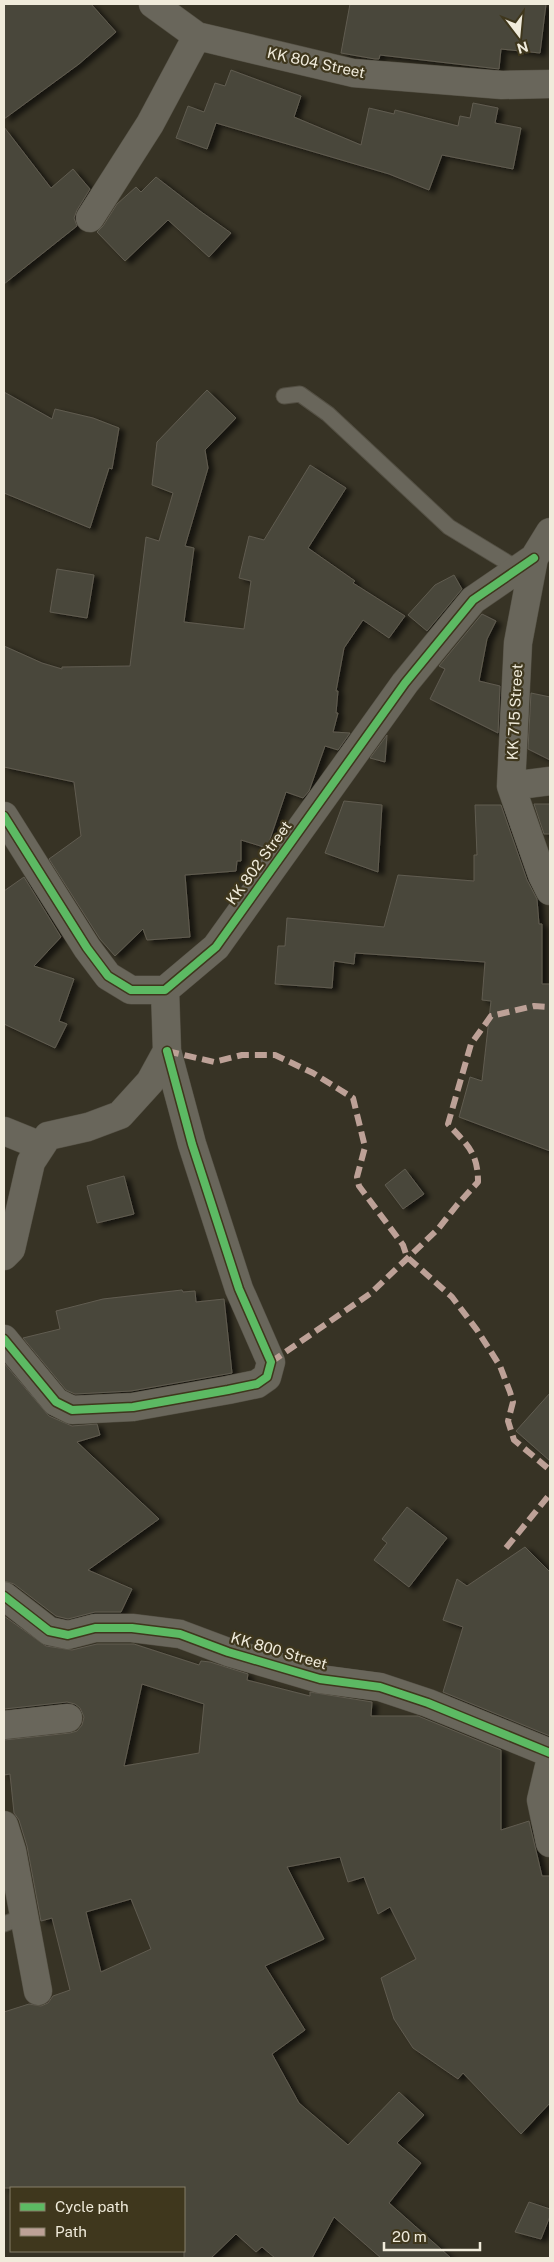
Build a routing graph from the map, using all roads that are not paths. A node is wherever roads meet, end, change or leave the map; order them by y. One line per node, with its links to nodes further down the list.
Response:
1 (153, 4): 2 (street, KK 804 Street)
2 (197, 36): 3 (street, KK 804 Street); 4 (street)
3 (550, 84)
4 (90, 218)
5 (284, 396): 7 (lane)
6 (550, 532): 7 (street, KK 715 Street)
7 (526, 564): 9 (street, KK 715 Street); 12 (street, KK 802 Street)
8 (550, 781): 9 (street)
9 (511, 786): 11 (street, KK 715 Street)
10 (4, 816): 12 (street)
11 (550, 891)
12 (165, 990): 13 (street)
13 (168, 1051): 15 (street); 17 (street)
14 (4, 1132): 15 (street)
15 (41, 1146): 16 (street)
16 (4, 1256)
17 (4, 1339)
18 (4, 1596): 21 (street, KK 800 Street)
19 (68, 1718): 20 (street)
20 (4, 1725)
21 (550, 1753)
22 (550, 1762): 24 (street)
23 (4, 1824): 25 (street)
24 (550, 1843)
25 (8, 1851): 26 (street)
26 (13, 1920): 27 (street)
27 (38, 1991)

